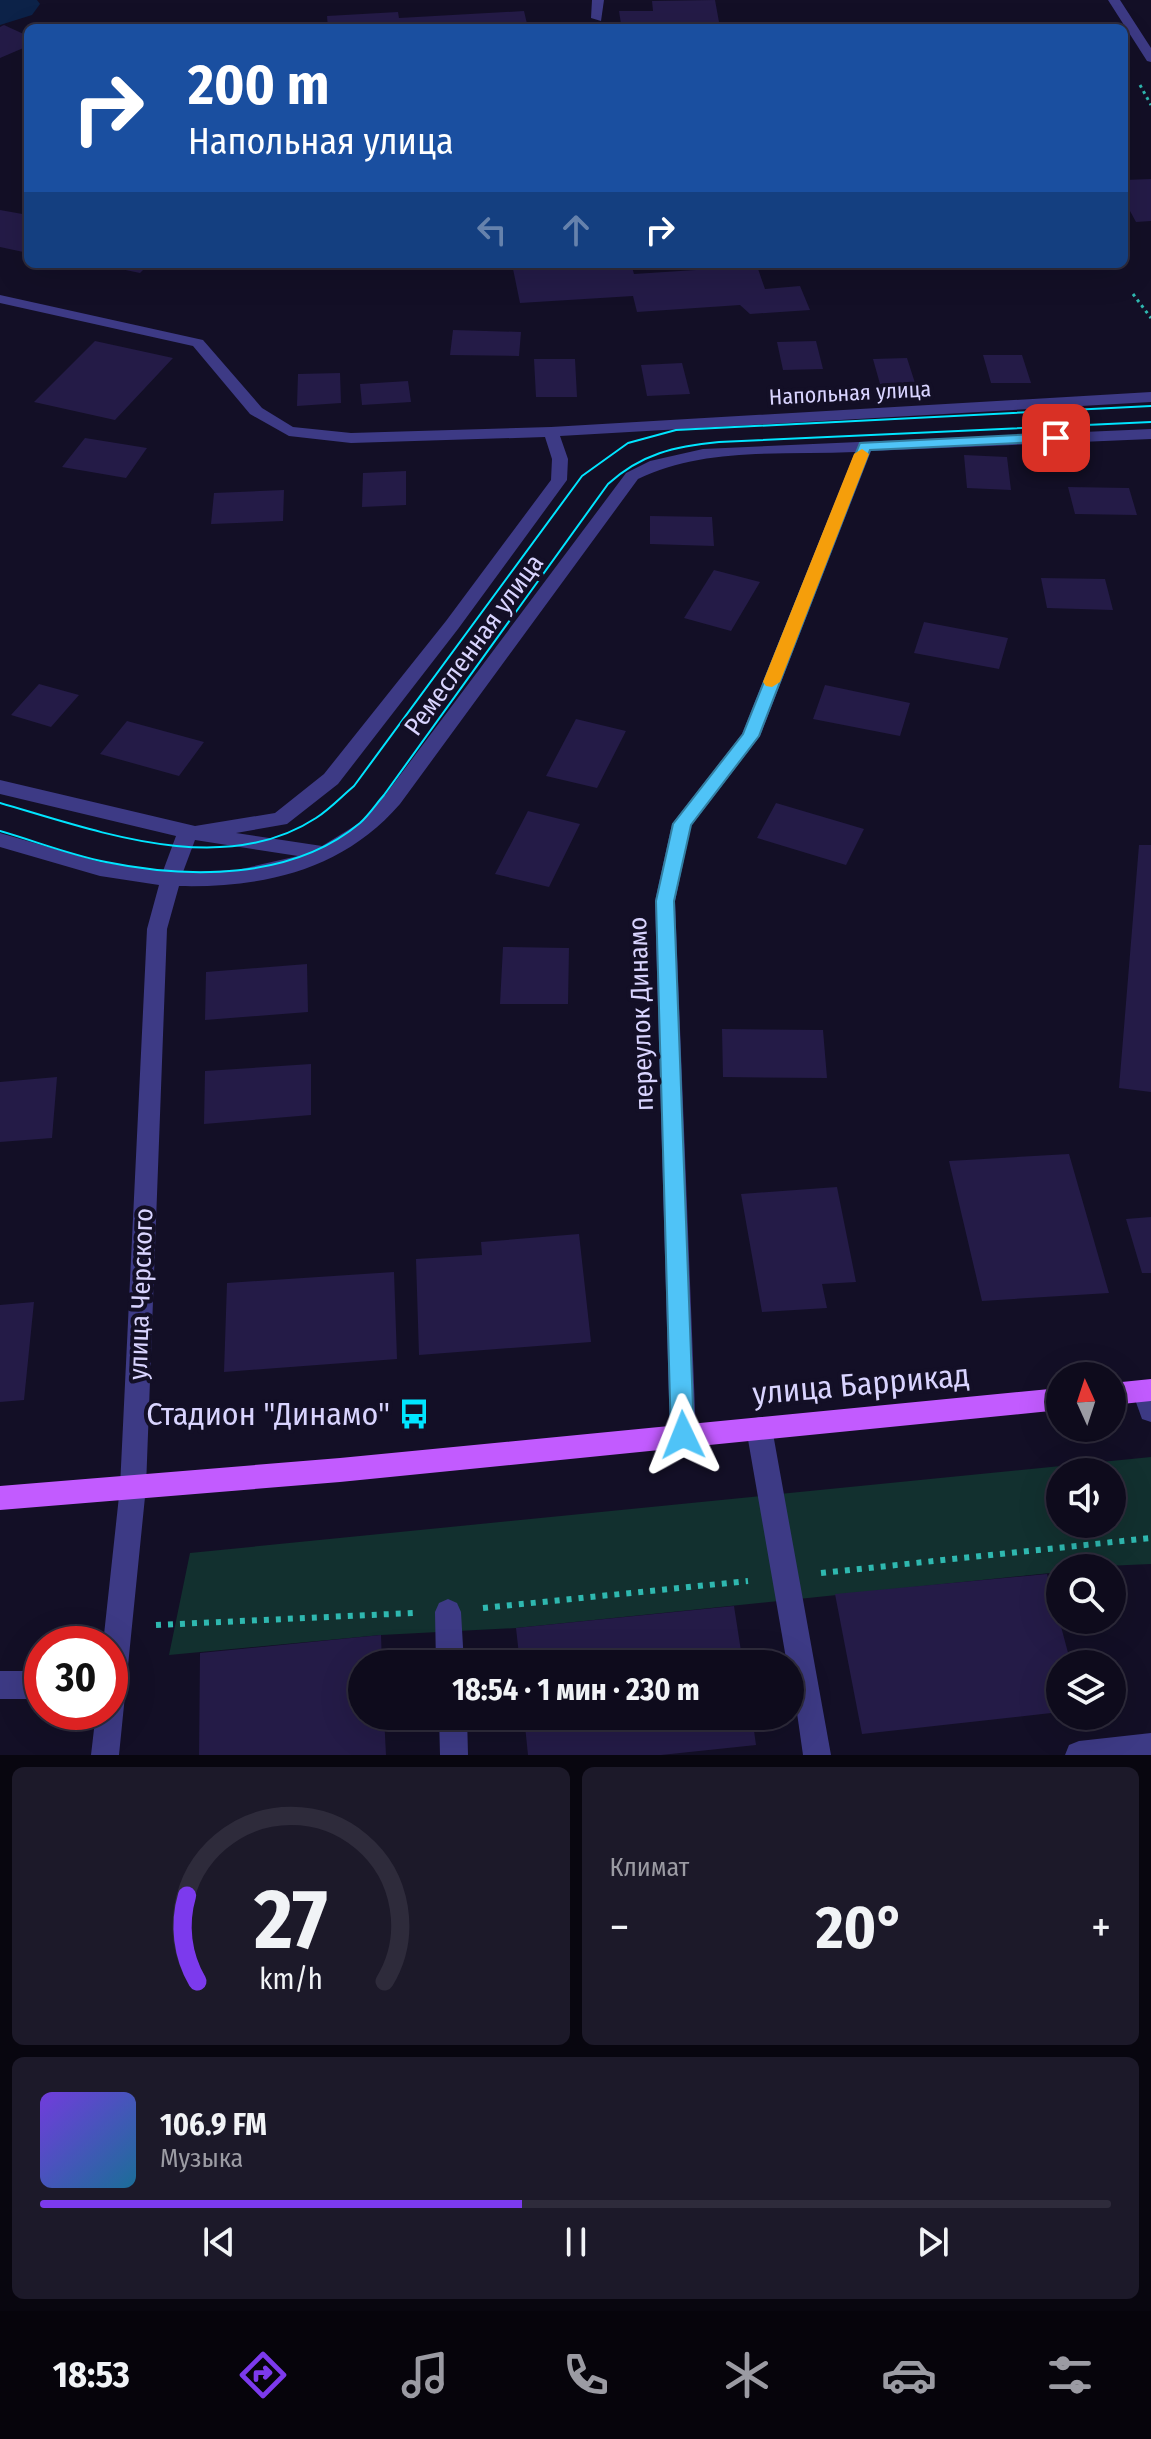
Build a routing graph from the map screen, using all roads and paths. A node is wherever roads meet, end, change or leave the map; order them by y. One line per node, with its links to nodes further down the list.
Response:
1 (598, 0): 3 (street)
2 (1114, 0): 4 (street)
3 (597, 18)
4 (1151, 58)
5 (1133, 294): 7 (path)
6 (0, 299): 9 (street, Напольная улица)
7 (1151, 318)
8 (1151, 397): 9 (street, Напольная улица)
9 (551, 432): 13 (street)
10 (1151, 434): 11 (street)
11 (865, 446): 15 (street, Ремесленная улица); 21 (street, переулок Динамо)
12 (0, 787): 13 (street)
13 (187, 834): 15 (street); 16 (street, улица Черского)
14 (3, 845): 16 (street, Ремесленная улица)
15 (328, 854): 16 (street, Ремесленная улица)
16 (170, 879): 22 (street, улица Черского)
17 (1126, 1395): 18 (main road)
18 (1149, 1397)
19 (1046, 1400): 20 (main road, улица Баррикад)
20 (759, 1428): 21 (main road, улица Баррикад); 25 (street)
21 (683, 1435): 22 (main road, улица Баррикад)
22 (133, 1487): 23 (main road, улица Баррикад); 27 (street, улица Черского)
23 (0, 1498)
24 (1151, 1538): 25 (path)
25 (785, 1577): 26 (path); 36 (street)
26 (448, 1612): 27 (path); 28 (street)
27 (119, 1626)
28 (449, 1650)
29 (0, 1685): 30 (street)
30 (24, 1685)
31 (108, 1730): 34 (street, улица Черского)
32 (453, 1730): 35 (street)
33 (1151, 1747): 37 (street)
34 (105, 1755)
35 (454, 1755)
36 (817, 1755)
37 (1079, 1755)

